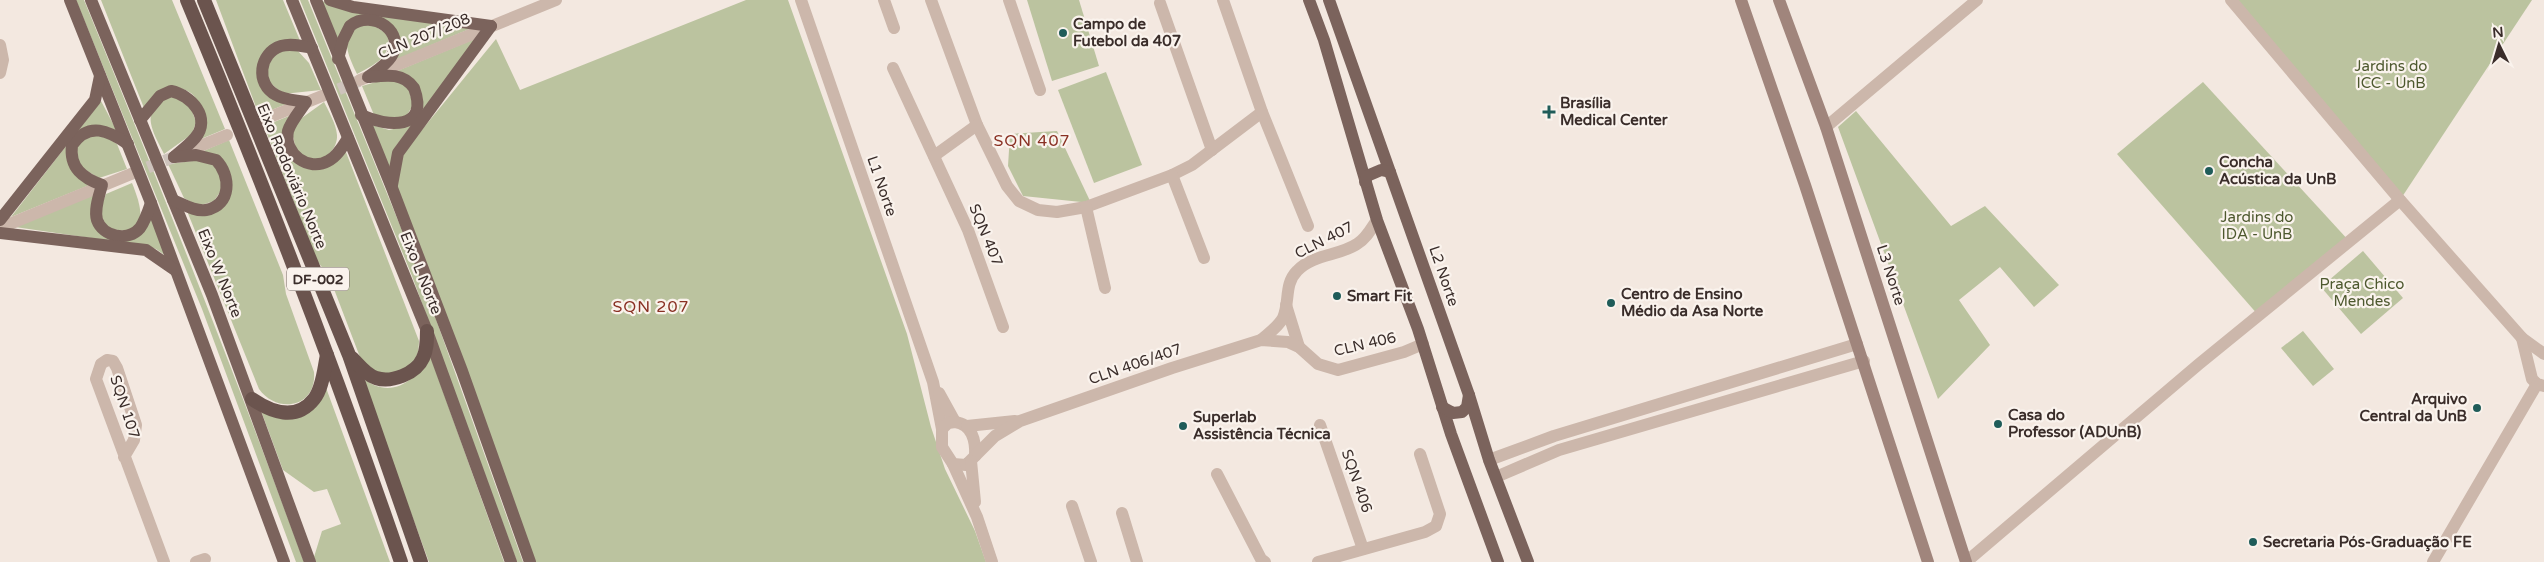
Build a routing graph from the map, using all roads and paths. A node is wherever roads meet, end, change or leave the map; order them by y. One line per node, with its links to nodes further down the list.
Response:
1 (70, 0): 28 (main road)
2 (91, 0): 36 (main road, Eixo W Norte)
3 (186, 0): 71 (highway, Eixo Rodoviário Norte / DF-002)
4 (204, 0): 73 (highway, Eixo Rodoviário Norte / DF-002)
5 (292, 0): 24 (main road, Eixo L Norte)
6 (316, 0): 25 (main road, Eixo L Norte)
7 (330, 0): 21 (main road)
8 (556, 0): 21 (street, CLN 207/208)
9 (801, 0): 76 (street, L1 Norte)
10 (884, 0): 22 (street)
11 (931, 0): 37 (street)
12 (1009, 0): 30 (street)
13 (1223, 0): 33 (street)
14 (1309, 0): 48 (main road)
15 (1329, 0): 45 (main road, L2 Norte)
16 (1740, 0): 69 (main road)
17 (1778, 0): 38 (main road, L3 Norte)
18 (1977, 0): 38 (street)
19 (2231, 0): 52 (street)
20 (1160, 3): 42 (street)
21 (491, 26): 29 (street, CLN 207/208); 50 (main road)
22 (894, 28)
23 (0, 45): 27 (street)
24 (312, 48): 32 (main road); 40 (main road, Eixo L Norte)
25 (338, 59): 29 (main road); 34 (main road, Eixo L Norte)
26 (893, 68): 43 (street, SQN 407)
27 (0, 73)
28 (100, 73): 41 (main road); 55 (main road)
29 (364, 79): 34 (main road)
30 (1040, 90)
31 (322, 96): 32 (street)
32 (306, 102): 35 (street); 40 (main road)
33 (1262, 112): 42 (street); 57 (street)
34 (362, 115): 50 (main road, Eixo L Norte)
35 (265, 119)
36 (140, 120): 44 (main road); 51 (main road, Eixo W Norte)
37 (978, 125): 43 (street); 54 (street)
38 (1826, 127): 113 (main road, L3 Norte)
39 (227, 135): 44 (street)
40 (348, 138): 65 (main road, Eixo L Norte)
41 (128, 144): 49 (main road); 53 (main road)
42 (1212, 150): 47 (street)
43 (934, 156): 64 (street, SQN 407)
44 (174, 157): 51 (main road)
45 (1390, 172): 48 (main road); 78 (main road, L2 Norte)
46 (131, 174): 49 (street)
47 (1172, 175): 54 (street); 60 (street)
48 (1365, 182): 56 (main road)
49 (102, 185): 53 (main road); 58 (street)
50 (392, 188): 104 (main road, Eixo L Norte)
51 (173, 200): 79 (main road, Eixo W Norte)
52 (2400, 200): 66 (street); 113 (street)
53 (151, 203): 61 (main road)
54 (1086, 207): 62 (street)
55 (0, 220)
56 (1377, 220): 63 (street, CLN 407); 68 (main road)
57 (1308, 226)
58 (0, 228)
59 (0, 233): 61 (main road)
60 (1204, 258)
61 (177, 271): 99 (main road)
62 (1105, 288)
63 (1286, 305): 67 (street, CLN 407); 70 (street)
64 (1004, 327)
65 (428, 331): 73 (highway); 103 (main road, Eixo L Norte)
66 (2522, 338): 72 (street); 75 (street)
67 (1261, 340): 70 (street, CLN 406); 81 (street, CLN 406/407)
68 (1423, 344): 70 (street, CLN 406); 80 (main road)
69 (1857, 344): 74 (main road); 89 (street)
70 (1299, 347)
71 (328, 354): 79 (highway); 101 (highway, Eixo Rodoviário Norte / DF-002)
72 (2544, 355): 75 (street)
73 (349, 356): 102 (highway, Eixo Rodoviário Norte / DF-002)
74 (1864, 361): 92 (street); 112 (main road)
75 (2530, 366): 77 (street)
76 (933, 382): 82 (street, L1 Norte); 85 (street, L1 Norte)
77 (2540, 385): 114 (street)
78 (1469, 395): 80 (main road); 89 (main road, L2 Norte)
79 (252, 399): 100 (main road, Eixo W Norte)
80 (1442, 406): 110 (main road)
81 (1020, 421): 84 (street, CLN 406/407); 88 (street, CLN 406/407)
82 (955, 422): 84 (street); 85 (street)
83 (1320, 425): 96 (street, SQN 406)
84 (967, 426): 88 (street)
85 (942, 429): 90 (street)
86 (1420, 454): 96 (street)
87 (124, 457): 87 (street, SQN 107); 98 (street, SQN 107)
88 (973, 459): 90 (street); 95 (street)
89 (1489, 460): 92 (main road, L2 Norte)
90 (953, 464): 95 (street)
91 (1217, 474): 108 (street)
92 (1496, 477): 111 (main road, L2 Norte)
93 (1072, 506): 106 (street)
94 (1122, 513): 107 (street)
95 (978, 517): 105 (street)
96 (1363, 548): 97 (street)
97 (1337, 559): 109 (street)
98 (164, 562)
99 (284, 562)
100 (310, 562)
101 (401, 562)
102 (421, 562)
103 (511, 562)
104 (530, 562)
105 (992, 562)
106 (1091, 562)
107 (1137, 562)
108 (1265, 562)
109 (1318, 562)
110 (1498, 562)
111 (1528, 562)
112 (1928, 562)
113 (1966, 562)
114 (2433, 562)

